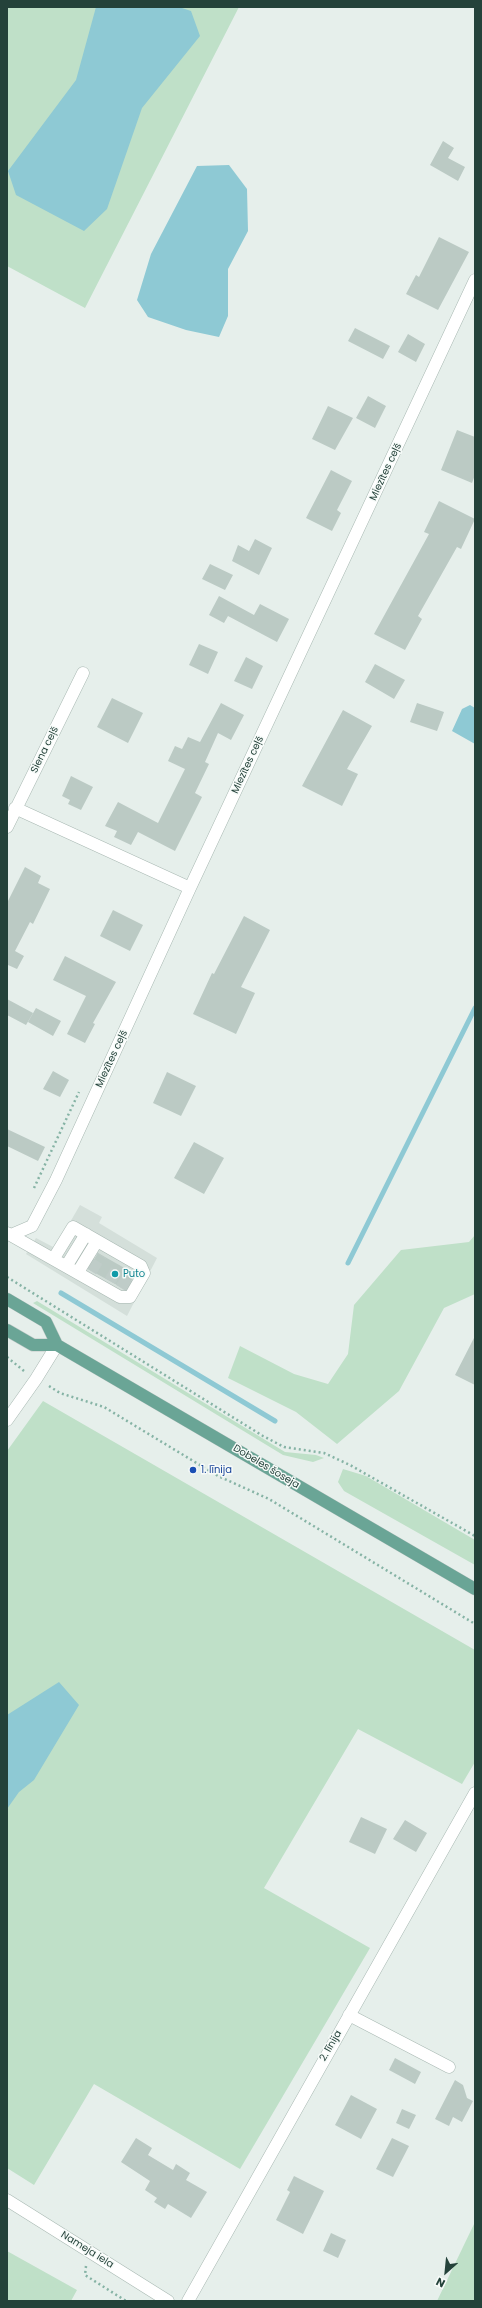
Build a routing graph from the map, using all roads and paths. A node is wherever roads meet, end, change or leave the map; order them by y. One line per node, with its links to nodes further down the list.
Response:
1 (475, 280): 5 (street, Miezītes ceļš)
2 (83, 673): 3 (street, Siena ceļš)
3 (16, 808): 4 (street, Siena ceļš); 5 (street)
4 (7, 827)
5 (190, 888): 6 (street, Miezītes ceļš)
6 (9, 1234): 9 (street)
7 (86, 1234): 8 (street); 9 (street); 10 (street)
8 (101, 1247): 11 (street); 11 (street)
9 (54, 1258): 10 (street)
10 (67, 1265): 11 (street)
11 (86, 1274)
12 (7, 1277): 19 (path)
13 (7, 1299): 15 (main road)
14 (7, 1330): 15 (main road)
15 (57, 1344): 17 (street); 20 (main road, Dobeles šoseja)
16 (7, 1357): 17 (path)
17 (36, 1379): 18 (street); 21 (path)
18 (7, 1420)
19 (475, 1536)
20 (475, 1589)
21 (475, 1624)
22 (475, 1792): 23 (street, 2. līnija)
23 (349, 2015): 24 (street); 29 (street, 2. līnija)
24 (449, 2067)
25 (7, 2200): 28 (street, Nameja iela)
26 (85, 2275): 27 (path)
27 (126, 2301)
28 (168, 2301)
29 (188, 2301)

